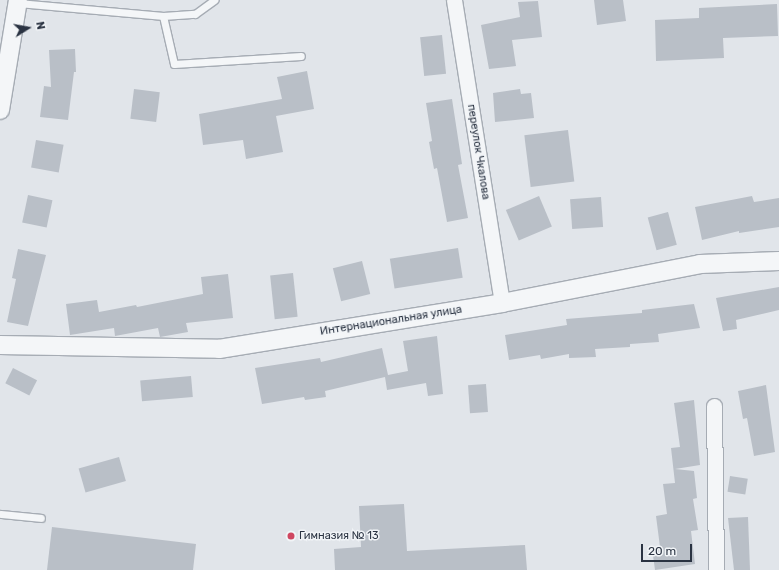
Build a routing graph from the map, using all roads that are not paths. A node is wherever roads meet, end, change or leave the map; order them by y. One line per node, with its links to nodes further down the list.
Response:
1 (214, 0): 4 (lane)
2 (454, 0): 8 (street, переулок Чкалова)
3 (18, 2): 4 (lane); 6 (street)
4 (163, 16): 5 (lane)
5 (302, 56)
6 (0, 110)
7 (779, 261): 8 (street, Интернациональная улица)
8 (502, 303): 9 (street, Интернациональная улица)
9 (0, 345)
10 (714, 406): 13 (street)
11 (0, 514): 12 (lane)
12 (41, 518)
13 (716, 570)

